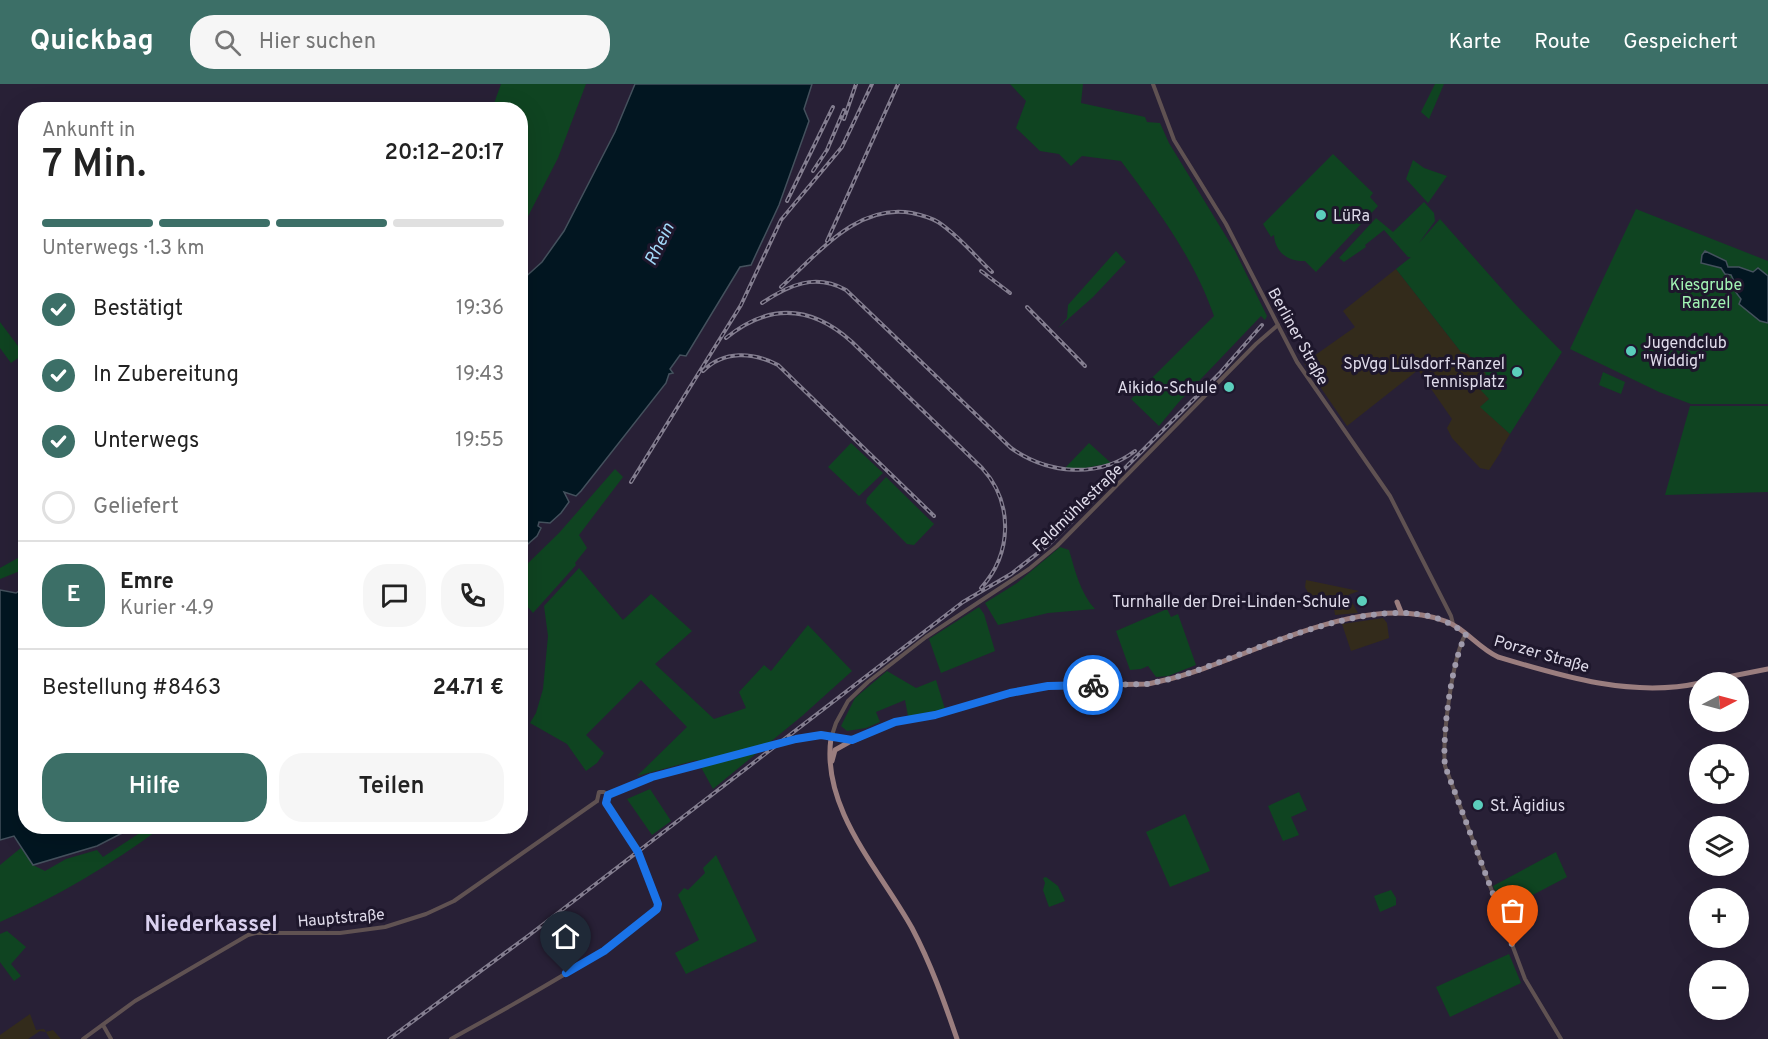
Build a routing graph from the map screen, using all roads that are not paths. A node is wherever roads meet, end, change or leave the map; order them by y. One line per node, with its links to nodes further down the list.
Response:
1 (1153, 84): 2 (street, Berliner Straße)
2 (1278, 325): 5 (street, Berliner Straße); 10 (street, Feldmühlestraße)
3 (1397, 602): 4 (main road)
4 (1402, 613): 5 (main road, Porzer Straße); 11 (main road, Porzer Straße)
5 (1453, 625): 6 (main road, Porzer Straße)
6 (1466, 635): 9 (main road, Porzer Straße); 21 (street)
7 (1768, 669): 8 (main road, Porzer Straße)
8 (1749, 673)
9 (1689, 684)
10 (831, 738): 11 (main road, Porzer Straße); 12 (main road); 13 (street)
11 (852, 740): 12 (main road)
12 (831, 769): 20 (main road)
13 (608, 795): 14 (street); 15 (street)
14 (597, 801): 15 (street); 16 (street, Hauptstraße)
15 (606, 803): 19 (street)
16 (103, 1025): 17 (street, Hauptstraße); 18 (street)
17 (83, 1039)
18 (111, 1039)
19 (451, 1039)
20 (957, 1039)
21 (1561, 1039)

